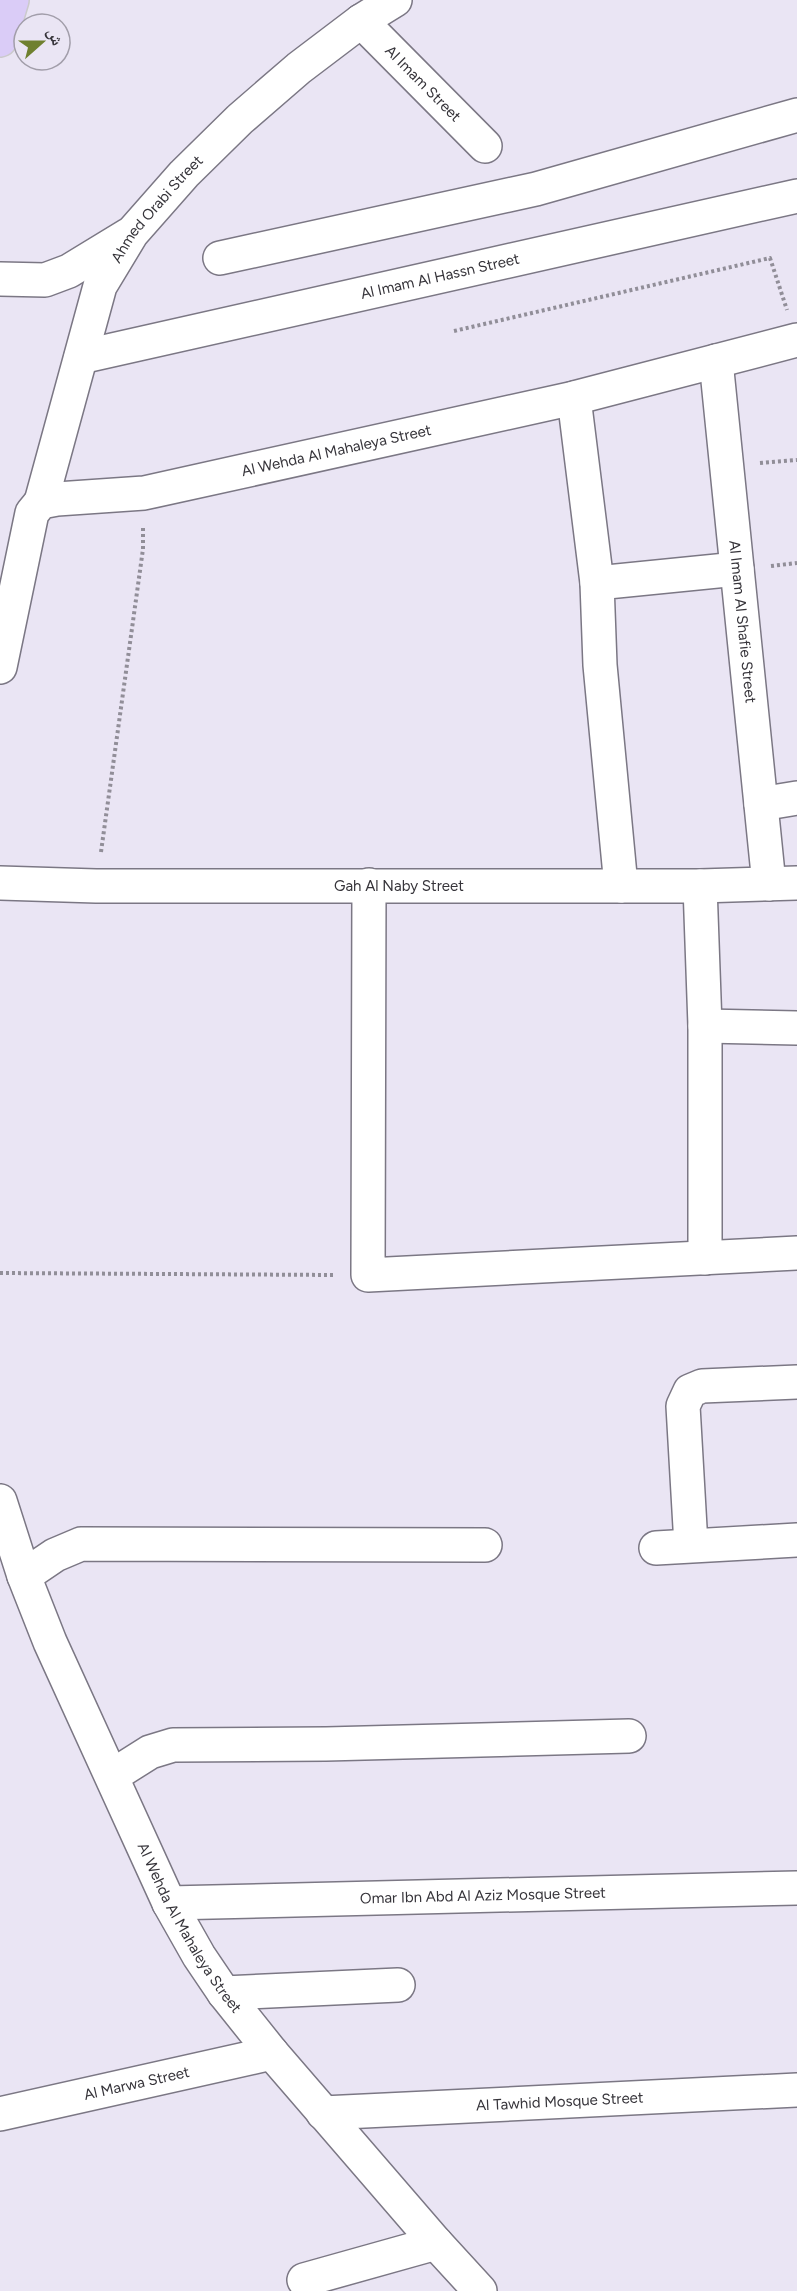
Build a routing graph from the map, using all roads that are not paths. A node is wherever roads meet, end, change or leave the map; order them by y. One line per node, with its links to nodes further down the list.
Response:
1 (12, 0): 4 (highway)
2 (395, 0): 3 (street, Ahmed Orabi Street)
3 (362, 21): 6 (street, Al Imam Street); 8 (street, Ahmed Orabi Street)
4 (0, 40)
5 (797, 115): 9 (street)
6 (485, 146)
7 (797, 196): 12 (street, Al Imam Al Hassn Street)
8 (132, 233): 10 (street); 12 (street, Ahmed Orabi Street)
9 (220, 258)
10 (0, 279)
11 (797, 340): 13 (street, Al Wehda Al Mahaleya Street)
12 (81, 357): 15 (street, Ahmed Orabi Street)
13 (716, 361): 14 (street, Al Wehda Al Mahaleya Street); 16 (street, Al Imam Al Shafie Street)
14 (574, 398): 15 (street, Al Wehda Al Mahaleya Street); 17 (street)
15 (41, 502): 18 (street)
16 (737, 569): 17 (street); 20 (street, Al Imam Al Shafie Street)
17 (597, 584): 24 (street)
18 (0, 667)
19 (797, 798): 20 (street)
20 (761, 804): 22 (street, Al Imam Al Shafie Street)
21 (0, 883): 23 (street, Gah Al Naby Street)
22 (783, 883): 25 (street, Gah Al Naby Street)
23 (369, 885): 24 (street, Gah Al Naby Street); 29 (street)
24 (621, 886): 25 (street, Gah Al Naby Street)
25 (700, 886): 26 (street)
26 (705, 1026): 27 (street); 29 (street)
27 (797, 1028)
28 (797, 1253): 29 (street)
29 (705, 1258)
30 (797, 1382): 34 (street)
31 (0, 1501): 36 (street, Al Wehda Al Mahaleya Street)
32 (797, 1540): 34 (street)
33 (484, 1545): 36 (street)
34 (691, 1545): 35 (street)
35 (656, 1548)
36 (24, 1576): 38 (street, Al Wehda Al Mahaleya Street)
37 (629, 1736): 38 (street)
38 (112, 1776): 40 (street, Al Wehda Al Mahaleya Street)
39 (797, 1888): 40 (street, Omar Ibn Abd Al Aziz Mosque Street)
40 (169, 1903): 42 (street, Al Wehda Al Mahaleya Street)
41 (398, 1984): 42 (street)
42 (224, 1993): 43 (street, Al Wehda Al Mahaleya Street)
43 (272, 2053): 45 (street, Al Wehda Al Mahaleya Street); 46 (street, Al Marwa Street)
44 (797, 2090): 45 (street, Al Tawhid Mosque Street)
45 (323, 2113): 47 (street, Al Wehda Al Mahaleya Street)
46 (0, 2114)
47 (435, 2243): 48 (street); 49 (street, Al Wehda Al Mahaleya Street)
48 (304, 2280)
49 (480, 2291)

